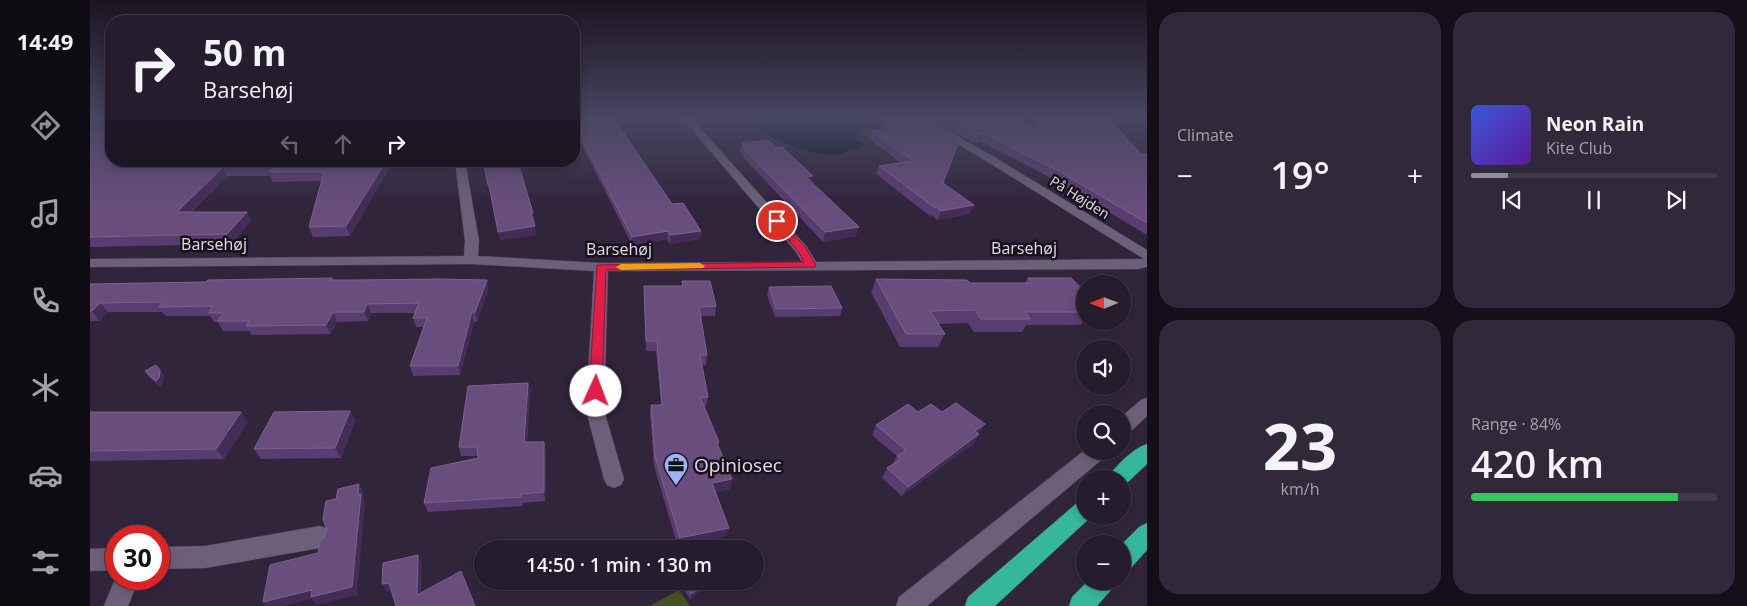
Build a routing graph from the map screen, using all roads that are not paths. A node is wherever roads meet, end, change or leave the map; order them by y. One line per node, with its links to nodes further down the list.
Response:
1 (712, 147): 8 (street)
2 (969, 147): 4 (street, På Højden)
3 (461, 167): 5 (street)
4 (1147, 256)
5 (471, 260): 7 (street, Barsehøj); 9 (street, Barsehøj)
6 (1147, 262): 8 (street, Barsehøj)
7 (90, 263)
8 (811, 265): 9 (street, Barsehøj)
9 (601, 267): 15 (street)
10 (1147, 404): 11 (street)
11 (1131, 419)
12 (1147, 452): 14 (highway)
13 (1087, 460): 26 (street)
14 (1128, 470)
15 (614, 479)
16 (1076, 517): 27 (highway)
17 (1147, 534): 19 (highway)
18 (320, 537): 20 (street)
19 (1131, 551)
20 (170, 558)
21 (90, 560): 22 (street)
22 (105, 560)
23 (123, 590): 25 (street)
24 (1096, 590): 28 (highway)
25 (116, 606)
26 (908, 606)
27 (977, 606)
28 (1081, 606)

